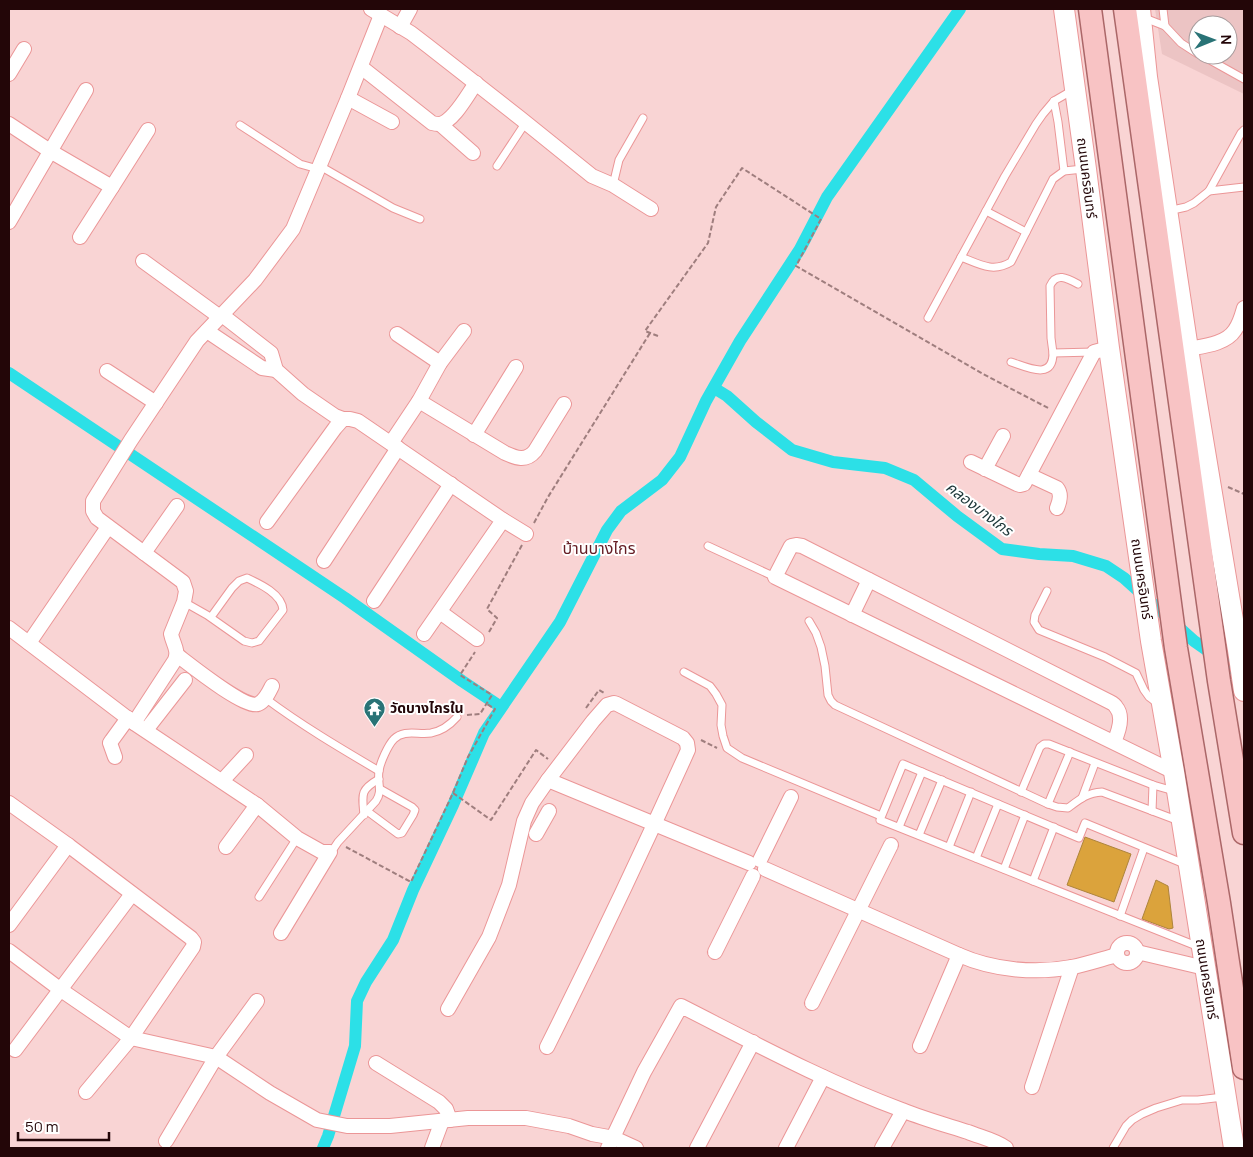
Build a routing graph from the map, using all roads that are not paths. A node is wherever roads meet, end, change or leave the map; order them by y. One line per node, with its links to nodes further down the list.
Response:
1 (410, 9): 8 (street)
2 (1064, 9): 16 (main road, ถนนนครอินทร์)
3 (1090, 9): 173 (main road, ถนนนครอินทร์)
4 (1163, 9): 7 (lane)
5 (1135, 11): 7 (lane); 40 (main road); 136 (main road)
6 (376, 12): 8 (street); 12 (street)
7 (1165, 26): 9 (lane)
8 (400, 27): 15 (street)
9 (1188, 47)
10 (24, 49): 13 (street)
11 (1219, 65): 14 (lane)
12 (361, 67): 18 (street); 24 (street)
13 (9, 74)
14 (1244, 79)
15 (476, 83): 22 (street); 24 (street)
16 (1075, 89): 19 (lane); 32 (main road, ถนนนครอินทร์)
17 (86, 90): 28 (street)
18 (348, 98): 21 (street); 31 (street)
19 (1054, 101): 33 (lane); 39 (lane)
20 (643, 118): 34 (lane)
21 (392, 122)
22 (526, 122): 30 (lane); 34 (street)
23 (9, 124): 28 (street)
24 (440, 124): 29 (street)
25 (240, 126): 31 (lane)
26 (148, 130): 35 (street)
27 (1244, 130): 37 (lane)
28 (50, 151): 35 (street); 42 (street)
29 (473, 153)
30 (497, 166)
31 (319, 167): 41 (lane); 49 (street)
32 (1086, 169): 33 (lane); 55 (main road, ถนนนครอินทร์)
33 (1064, 171): 43 (lane)
34 (613, 185): 38 (street)
35 (112, 187): 44 (street)
36 (1244, 187): 37 (lane)
37 (1209, 191): 40 (lane)
38 (651, 209)
39 (986, 211): 43 (lane); 45 (lane)
40 (1168, 211): 54 (main road)
41 (420, 219)
42 (9, 222)
43 (1026, 232): 45 (lane)
44 (80, 237)
45 (961, 257): 50 (lane)
46 (142, 261): 49 (street)
47 (1078, 284): 56 (lane)
48 (1244, 308): 54 (street)
49 (220, 316): 51 (street); 60 (street)
50 (928, 318)
51 (206, 331): 60 (street); 63 (street)
52 (464, 331): 58 (street)
53 (397, 334): 58 (street)
54 (1188, 349): 99 (main road)
55 (1101, 350): 56 (lane); 71 (street); 101 (main road, ถนนนครอินทร์)
56 (1053, 353): 57 (lane)
57 (1011, 362)
58 (440, 363): 62 (street)
59 (516, 367): 66 (street)
60 (276, 370): 65 (street)
61 (107, 371): 63 (street)
62 (419, 401): 66 (street); 68 (street)
63 (156, 403): 77 (street)
64 (564, 404): 66 (street)
65 (343, 419): 68 (street); 76 (street)
66 (474, 435)
67 (1004, 436): 70 (street)
68 (394, 446): 72 (street); 81 (street)
69 (971, 462): 70 (street)
70 (985, 468): 71 (street)
71 (1029, 475): 74 (street)
72 (451, 484): 75 (street); 85 (street)
73 (177, 506): 80 (street)
74 (1057, 508)
75 (503, 520): 78 (street); 87 (street)
76 (267, 522)
77 (108, 527): 80 (street); 94 (street)
78 (528, 532)
79 (708, 546): 82 (lane)
80 (144, 553): 86 (street)
81 (324, 561)
82 (775, 577): 83 (street); 88 (street)
83 (869, 580): 88 (street); 104 (street)
84 (1047, 591): 101 (lane)
85 (374, 601)
86 (184, 602): 89 (lane); 95 (street)
87 (440, 612): 92 (street); 93 (street)
88 (852, 616): 104 (street)
89 (211, 617): 89 (lane)
90 (809, 621): 119 (lane)
91 (9, 628): 94 (street)
92 (424, 634)
93 (480, 641)
94 (29, 643): 103 (street)
95 (177, 655): 100 (street); 103 (street)
96 (684, 672): 129 (lane)
97 (186, 680): 103 (street)
98 (272, 686): 100 (street)
99 (1244, 691)
100 (265, 698): 109 (lane)
101 (1162, 707): 115 (main road, ถนนนครอินทร์)
102 (457, 717): 109 (lane)
103 (136, 723): 107 (street); 114 (street)
104 (1114, 742): 115 (street)
105 (1070, 752): 108 (lane); 119 (lane); 124 (lane)
106 (246, 755): 114 (street)
107 (115, 757)
108 (1095, 762): 116 (lane); 121 (lane)
109 (379, 771): 111 (lane)
110 (922, 772): 113 (lane); 129 (lane); 134 (lane)
111 (379, 779): 117 (lane); 128 (lane)
112 (548, 780): 132 (street); 132 (street); 135 (street)
113 (942, 780): 118 (lane); 137 (lane)
114 (222, 781): 125 (street)
115 (1175, 782): 116 (lane); 131 (main road, ถนนนครอินทร์)
116 (1153, 785): 127 (lane)
117 (380, 789): 128 (lane); 128 (lane)
118 (971, 792): 123 (lane); 143 (lane)
119 (1021, 792): 124 (lane)
120 (791, 797): 147 (street)
121 (1082, 798): 124 (lane); 127 (lane)
122 (9, 803): 140 (street)
123 (998, 804): 130 (lane); 145 (lane)
124 (1048, 804)
125 (257, 805): 138 (street); 141 (street)
126 (548, 811): 135 (street)
127 (1152, 811): 131 (lane)
128 (365, 813): 142 (lane)
129 (881, 816): 134 (lane)
130 (1025, 816): 133 (lane); 148 (lane)
131 (1182, 822): 146 (main road, ถนนนครอินทร์)
132 (655, 825): 147 (street); 169 (street)
133 (1054, 827): 144 (lane); 149 (lane)
134 (899, 828): 137 (lane)
135 (522, 831): 165 (street)
136 (1244, 833)
137 (918, 835): 143 (lane)
138 (297, 838): 142 (street); 151 (lane)
139 (891, 844): 152 (street)
140 (68, 845): 150 (street); 154 (street)
141 (226, 847)
142 (334, 847): 155 (street)
143 (948, 847): 145 (lane)
144 (1144, 848): 146 (lane); 153 (lane)
145 (976, 858): 148 (lane)
146 (1189, 866): 156 (main road, ถนนนครอินทร์)
147 (757, 867): 152 (street); 158 (street)
148 (1004, 870): 149 (lane)
149 (1033, 881): 153 (lane)
150 (132, 894): 162 (street); 166 (street)
151 (259, 897)
152 (858, 910): 159 (street); 164 (street)
153 (1120, 916): 156 (lane)
154 (9, 925)
155 (281, 933)
156 (1202, 948): 161 (main road, ถนนนครอินทร์)
157 (9, 951): 162 (street)
158 (716, 952)
159 (959, 955): 160 (street); 168 (street)
160 (1072, 967): 161 (street); 175 (street)
161 (1205, 968): 177 (main road, ถนนนครอินทร์)
162 (61, 990): 166 (street); 170 (street)
163 (257, 1001): 171 (street)
164 (812, 1003)
165 (448, 1009)
166 (131, 1038): 171 (street); 176 (street)
167 (753, 1042): 174 (street); 181 (street); 184 (street)
168 (920, 1046)
169 (547, 1047)
170 (15, 1050)
171 (216, 1056): 179 (street); 180 (street)
172 (376, 1063): 179 (street)
173 (1244, 1068)
174 (823, 1077): 178 (street); 185 (street)
175 (1032, 1087)
176 (86, 1092)
177 (1226, 1097): 188 (lane); 189 (main road, ถนนนครอินทร์)
178 (903, 1111): 186 (street); 187 (street)
179 (446, 1120): 181 (street); 182 (street)
180 (166, 1141)
181 (610, 1145): 183 (street)
182 (432, 1148)
183 (636, 1148)
184 (697, 1148)
185 (786, 1148)
186 (882, 1148)
187 (1006, 1148)
188 (1114, 1148)
189 (1234, 1148)

